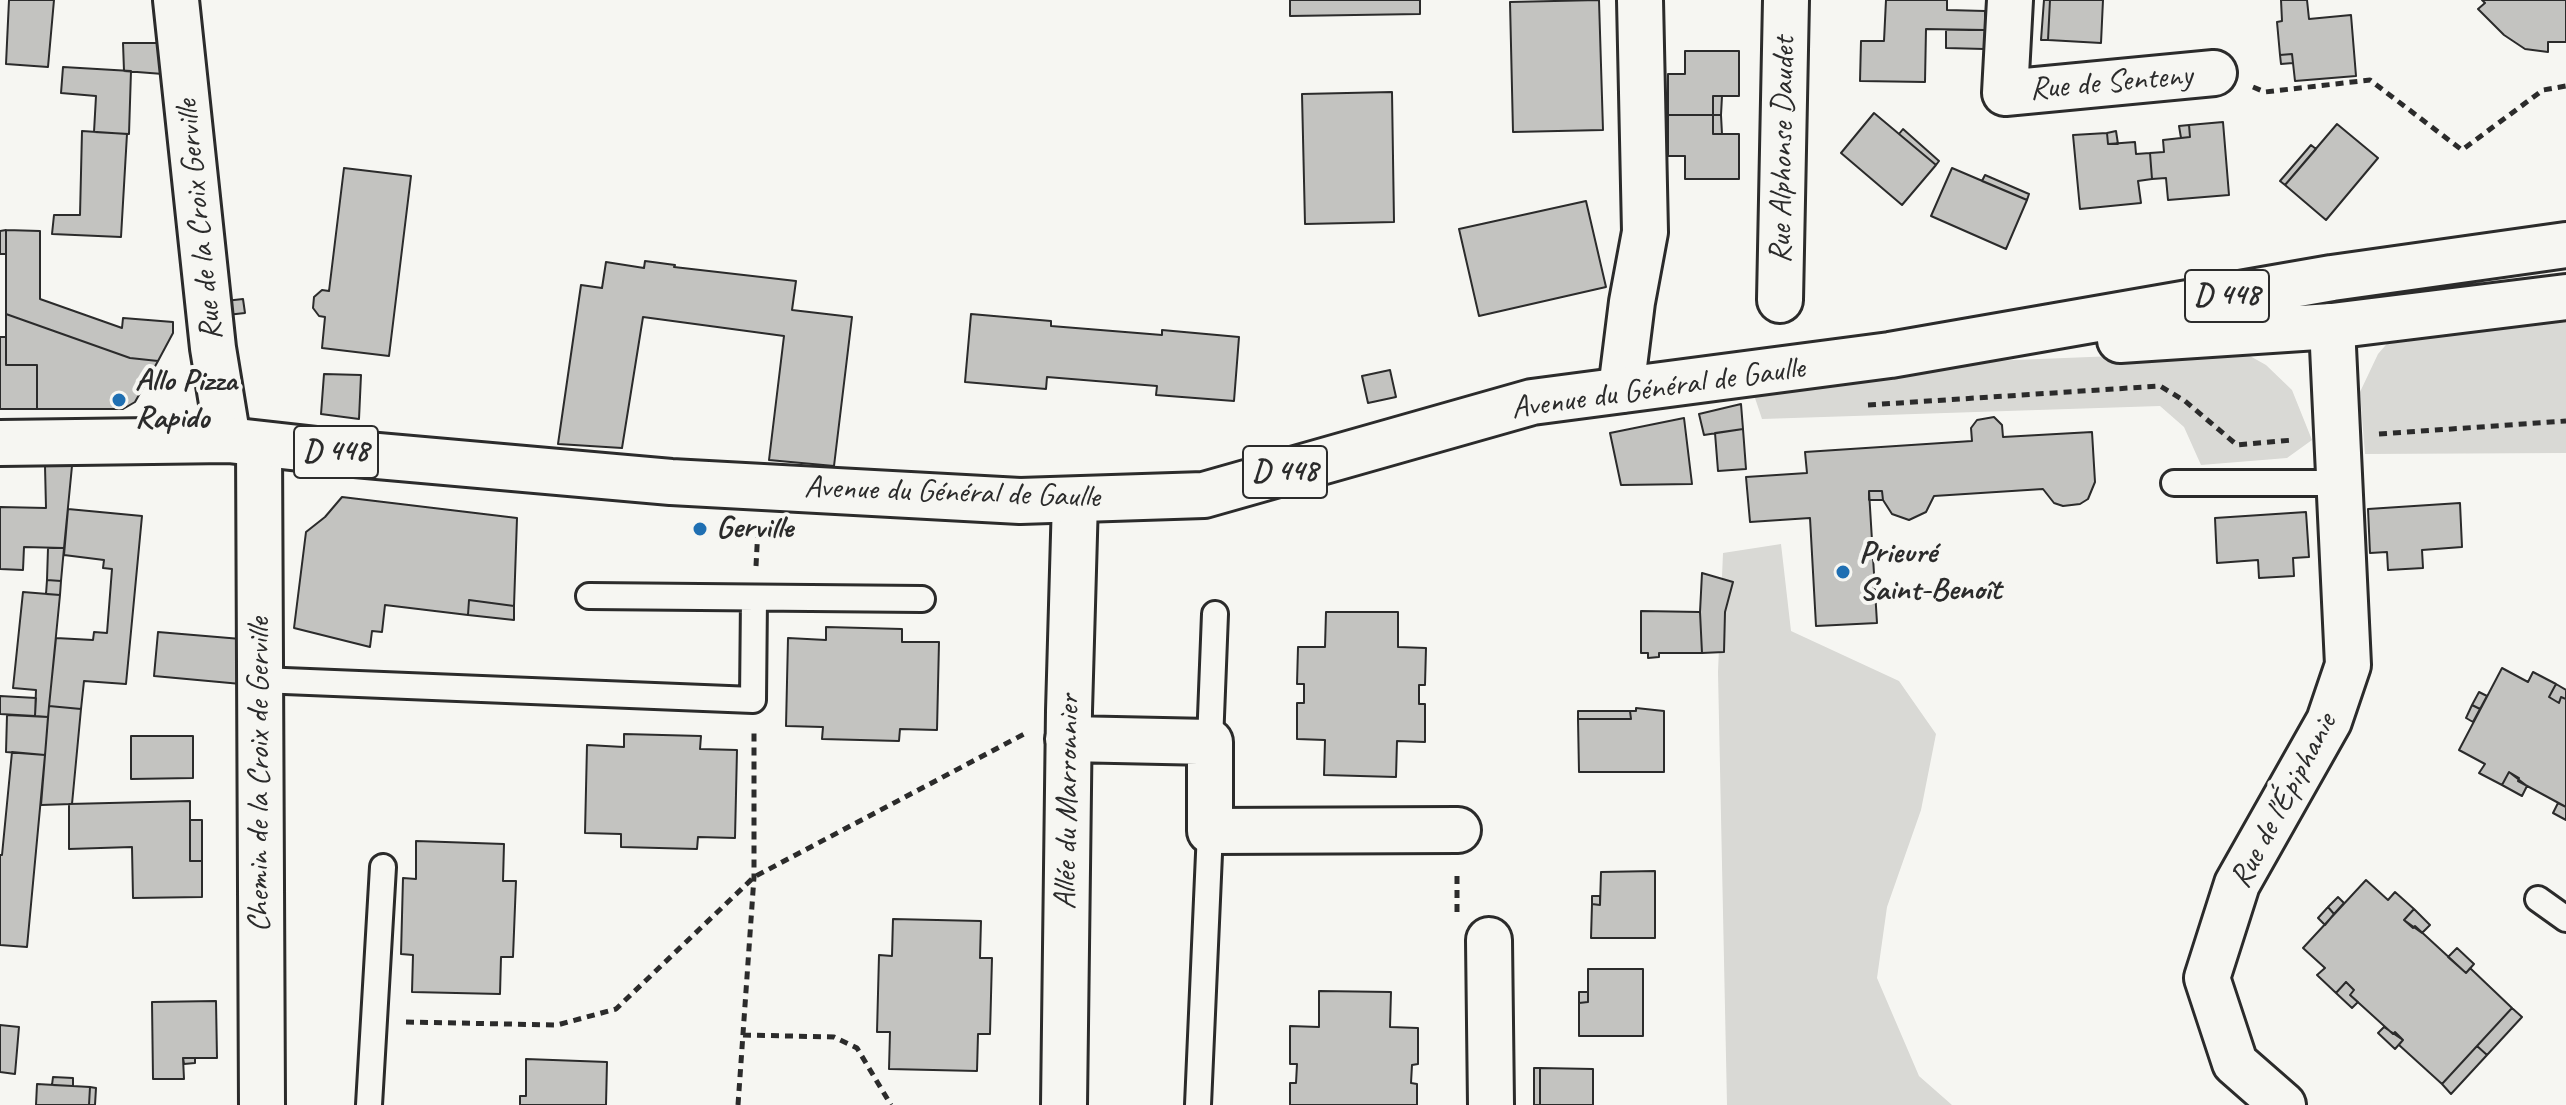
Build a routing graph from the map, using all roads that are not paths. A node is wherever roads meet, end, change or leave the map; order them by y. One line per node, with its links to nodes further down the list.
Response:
1 (176, 0): 12 (street, Rue de la Croix Gerville)
2 (1640, 0): 11 (street)
3 (1786, 0): 8 (street, Rue Alphonse Daudet)
4 (2010, 0): 5 (street, Rue de Senteny)
5 (2214, 73)
6 (2566, 245): 10 (street, D 448)
7 (2566, 297): 9 (street, D 448)
8 (1780, 300)
9 (2332, 326): 10 (street, D 448); 15 (street, Rue de l'Épiphanie)
10 (1890, 355): 11 (street, Avenue du Général de Gaulle / D 448)
11 (1621, 390): 16 (street, Avenue du Général de Gaulle / D 448)
12 (244, 442): 13 (street, Avenue du Général de Gaulle / D 448); 16 (street, Avenue du Général de Gaulle / D 448); 21 (street, Chemin de la Croix de Gerville)
13 (0, 443)
14 (2174, 483): 15 (lane)
15 (2339, 483): 35 (street, Rue de l'Épiphanie)
16 (1075, 500): 22 (street, Allée du Marronnier)
17 (589, 596): 18 (lane)
18 (754, 598): 19 (lane); 21 (lane)
19 (922, 599)
20 (1215, 614): 23 (lane)
21 (260, 680): 30 (street, Chemin de la Croix de Gerville)
22 (1069, 725): 23 (street); 32 (street, Allée du Marronnier)
23 (1210, 742): 25 (street)
24 (1458, 830): 25 (street)
25 (1210, 831): 33 (lane)
26 (383, 867): 31 (lane)
27 (2538, 899): 28 (lane)
28 (2566, 919)
29 (1489, 940): 34 (street)
30 (262, 1105)
31 (369, 1105)
32 (1064, 1105)
33 (1198, 1105)
34 (1491, 1105)
35 (2283, 1105)

